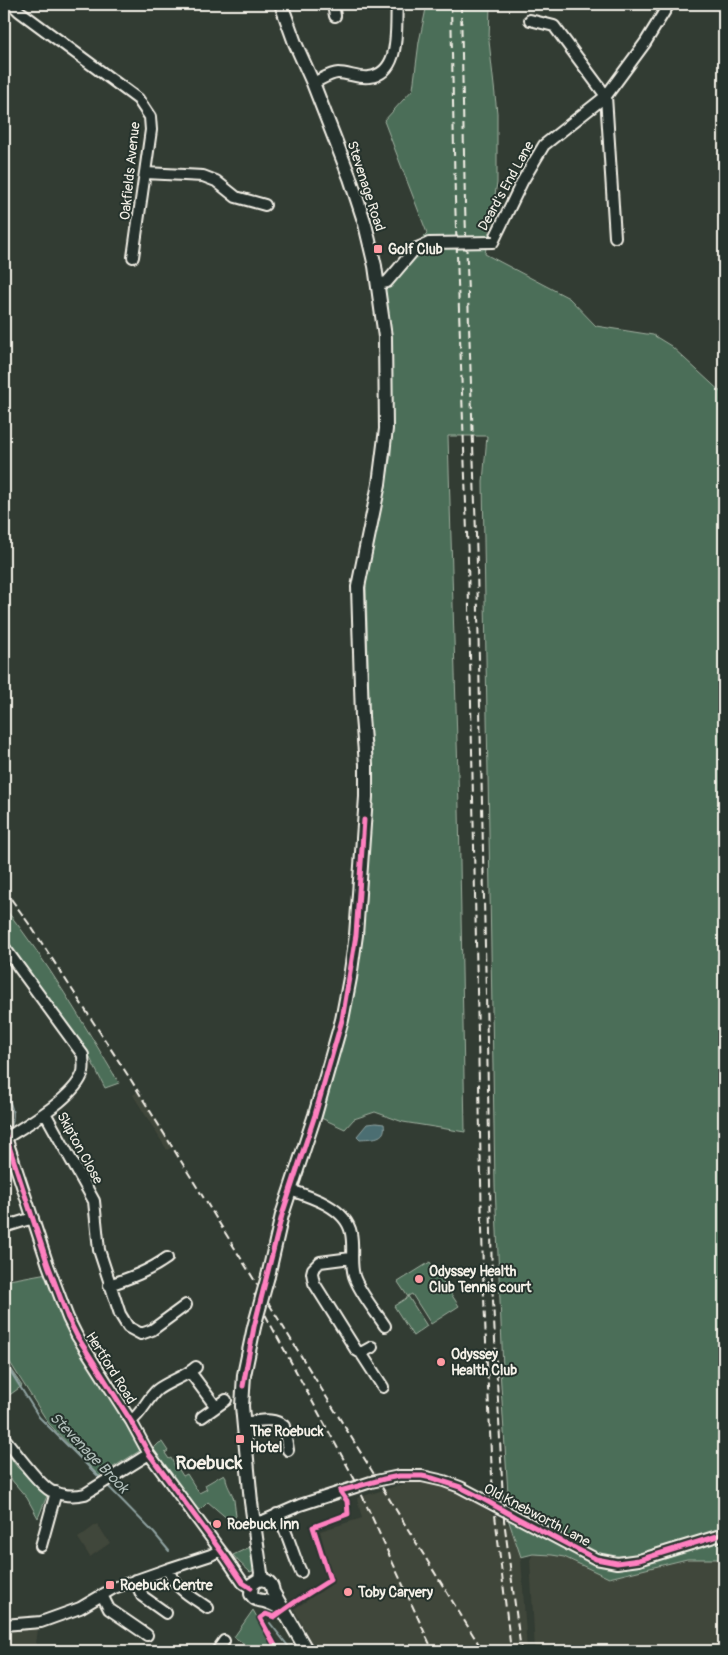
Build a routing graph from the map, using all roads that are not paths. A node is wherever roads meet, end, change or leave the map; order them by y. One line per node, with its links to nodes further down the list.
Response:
1 (12, 4): 10 (street, Oakfields Avenue)
2 (282, 4): 8 (main road, Stevenage Road)
3 (333, 4): 6 (street)
4 (397, 4): 8 (street)
5 (670, 4): 9 (street, Deard's End Lane)
6 (335, 16)
7 (530, 20): 9 (street)
8 (313, 83): 14 (main road, Stevenage Road)
9 (606, 96): 12 (street); 14 (street, Deard's End Lane, bridge)
10 (146, 173): 11 (street); 13 (street, Oakfields Avenue)
11 (265, 205)
12 (615, 237)
13 (133, 257)
14 (378, 284): 18 (main road, Stevenage Road)
15 (4, 948): 16 (street)
16 (45, 1113): 17 (street); 23 (street, Skipton Close)
17 (5, 1134): 19 (street, Hertford Road)
18 (290, 1190): 22 (street); 33 (main road, Stevenage Road, bridge)
19 (33, 1218): 20 (street); 32 (street, Hertford Road)
20 (4, 1227)
21 (167, 1258): 23 (street)
22 (351, 1258): 25 (street); 27 (street)
23 (109, 1285): 24 (street, Skipton Close)
24 (186, 1305)
25 (385, 1326)
26 (372, 1347): 27 (street)
27 (361, 1353): 28 (street)
28 (384, 1387)
29 (226, 1400): 30 (street)
30 (216, 1406): 31 (street); 32 (street)
31 (202, 1417)
32 (131, 1421): 36 (street, Hertford Road)
33 (244, 1422): 35 (street); 39 (main road, Stevenage Road)
34 (4, 1438): 37 (street)
35 (288, 1450)
36 (149, 1454): 37 (street); 42 (street, Hertford Road)
37 (56, 1492): 41 (street)
38 (277, 1514): 39 (street, Old Knebworth Lane); 40 (street, Old Knebworth Lane); 44 (street)
39 (254, 1522): 45 (main road, Stevenage Road)
40 (724, 1534)
41 (41, 1546)
42 (220, 1550): 43 (street); 47 (street, Hertford Road)
43 (168, 1568): 46 (street); 50 (street)
44 (301, 1572)
45 (260, 1579): 47 (main road); 49 (main road)
46 (135, 1580): 48 (street); 51 (street)
47 (250, 1588): 49 (main road)
48 (102, 1595): 52 (street); 53 (street)
49 (269, 1597): 56 (main road)
50 (208, 1608)
51 (166, 1613)
52 (4, 1625)
53 (147, 1635)
54 (224, 1641): 55 (street)
55 (218, 1651)
56 (307, 1651)

